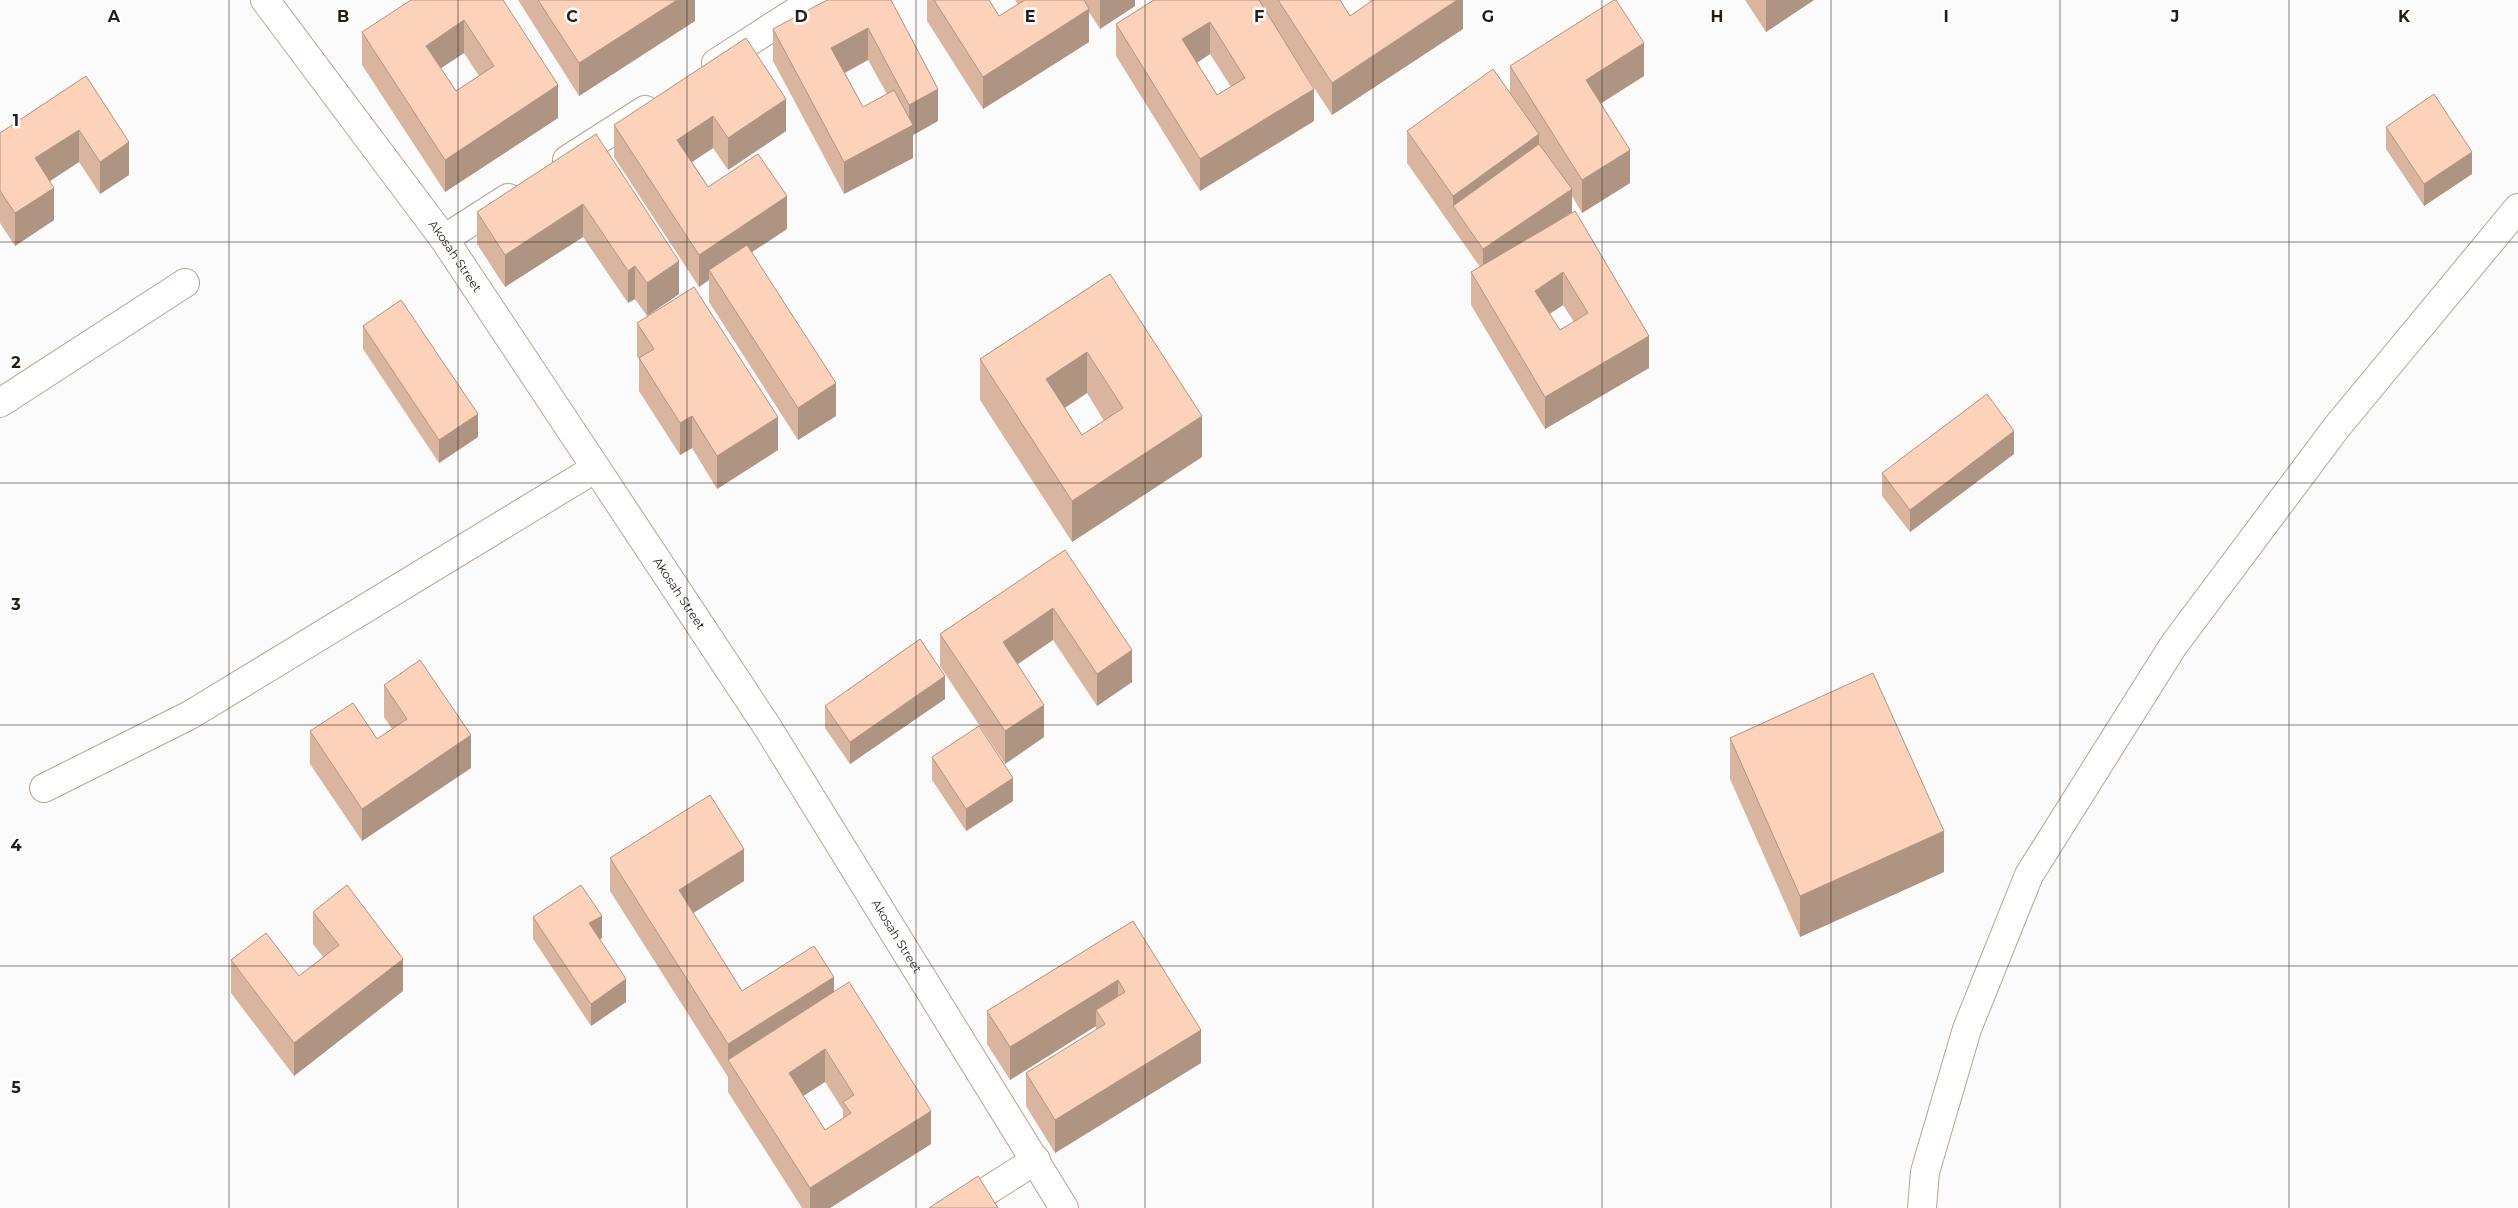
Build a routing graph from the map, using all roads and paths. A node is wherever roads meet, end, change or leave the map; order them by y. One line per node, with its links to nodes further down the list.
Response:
1 (265, 0): 6 (street, Akosah Street)
2 (814, 0): 3 (street)
3 (699, 74)
4 (666, 96): 6 (street)
5 (2518, 208): 14 (street)
6 (444, 239): 9 (street, Akosah Street)
7 (184, 283): 8 (street)
8 (0, 403)
9 (596, 468): 10 (street); 11 (street, Akosah Street)
10 (44, 788)
11 (1036, 1160): 12 (street); 13 (street, Akosah Street)
12 (960, 1208)
13 (1064, 1208)
14 (1922, 1208)

